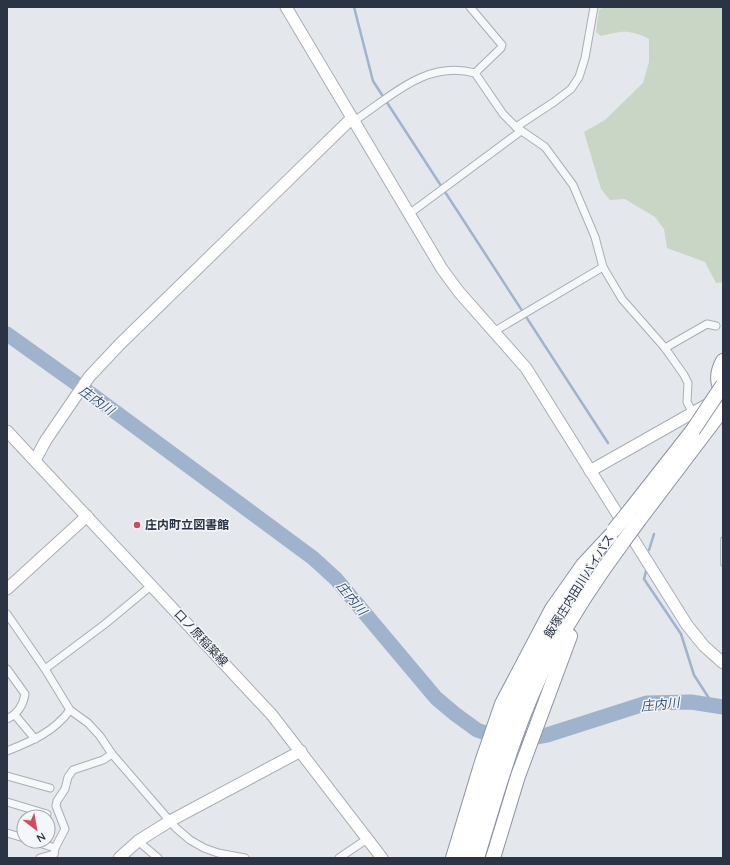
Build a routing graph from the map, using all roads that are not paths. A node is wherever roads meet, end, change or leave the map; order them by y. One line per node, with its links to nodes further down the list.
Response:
1 (286, 7): 5 (street)
2 (470, 7): 4 (street)
3 (594, 7): 6 (street)
4 (475, 73): 5 (street); 6 (street)
5 (353, 119): 7 (street); 19 (street)
6 (518, 129): 7 (street); 8 (street)
7 (409, 214): 10 (street)
8 (603, 267): 10 (street); 11 (street)
9 (716, 326): 11 (street)
10 (495, 331): 20 (street)
11 (665, 348): 16 (street)
12 (723, 361): 14 (highway)
13 (723, 385): 18 (highway, 飯塚庄内田川バイパス, bridge)
14 (723, 395): 16 (street)
15 (723, 409): 18 (highway, 飯塚庄内田川バイパス)
16 (693, 413): 20 (street)
17 (7, 431): 19 (street, 口ノ原稲築線)
18 (699, 432): 23 (highway, 飯塚庄内田川バイパス, bridge)
19 (35, 460): 21 (street, 口ノ原稲築線)
20 (590, 471): 28 (street)
21 (87, 516): 25 (street, 口ノ原稲築線); 26 (street)
22 (723, 539): 24 (lane)
23 (616, 540): 31 (highway, 飯塚庄内田川バイパス); 31 (highway); 57 (highway)
24 (723, 564)
25 (152, 585): 30 (street); 37 (street, 口ノ原稲築線)
26 (7, 589)
27 (7, 614): 30 (street)
28 (723, 663)
29 (7, 669): 33 (street)
30 (45, 669): 32 (street)
31 (514, 708): 39 (highway); 39 (highway, 飯塚庄内田川バイパス)
32 (70, 710): 35 (street); 38 (street)
33 (16, 715): 34 (street); 35 (street)
34 (7, 719)
35 (35, 738): 36 (street)
36 (7, 751)
37 (300, 751): 44 (street); 45 (street, 口ノ原稲築線)
38 (112, 754): 44 (street); 47 (street)
39 (493, 767): 54 (highway); 55 (highway, 飯塚庄内田川バイパス); 56 (highway, 飯塚庄内田川バイパス)
40 (7, 776): 41 (street)
41 (50, 788)
42 (7, 802): 43 (street)
43 (31, 809)
44 (170, 821): 46 (street); 51 (street)
45 (367, 839): 52 (street); 53 (street, 口ノ原稲築線)
46 (138, 841): 49 (street); 50 (street)
47 (55, 853): 48 (street)
48 (40, 858)
49 (119, 858)
50 (158, 858)
51 (245, 858)
52 (339, 858)
53 (382, 858)
54 (453, 858)
55 (466, 858)
56 (477, 858)
57 (493, 858)

